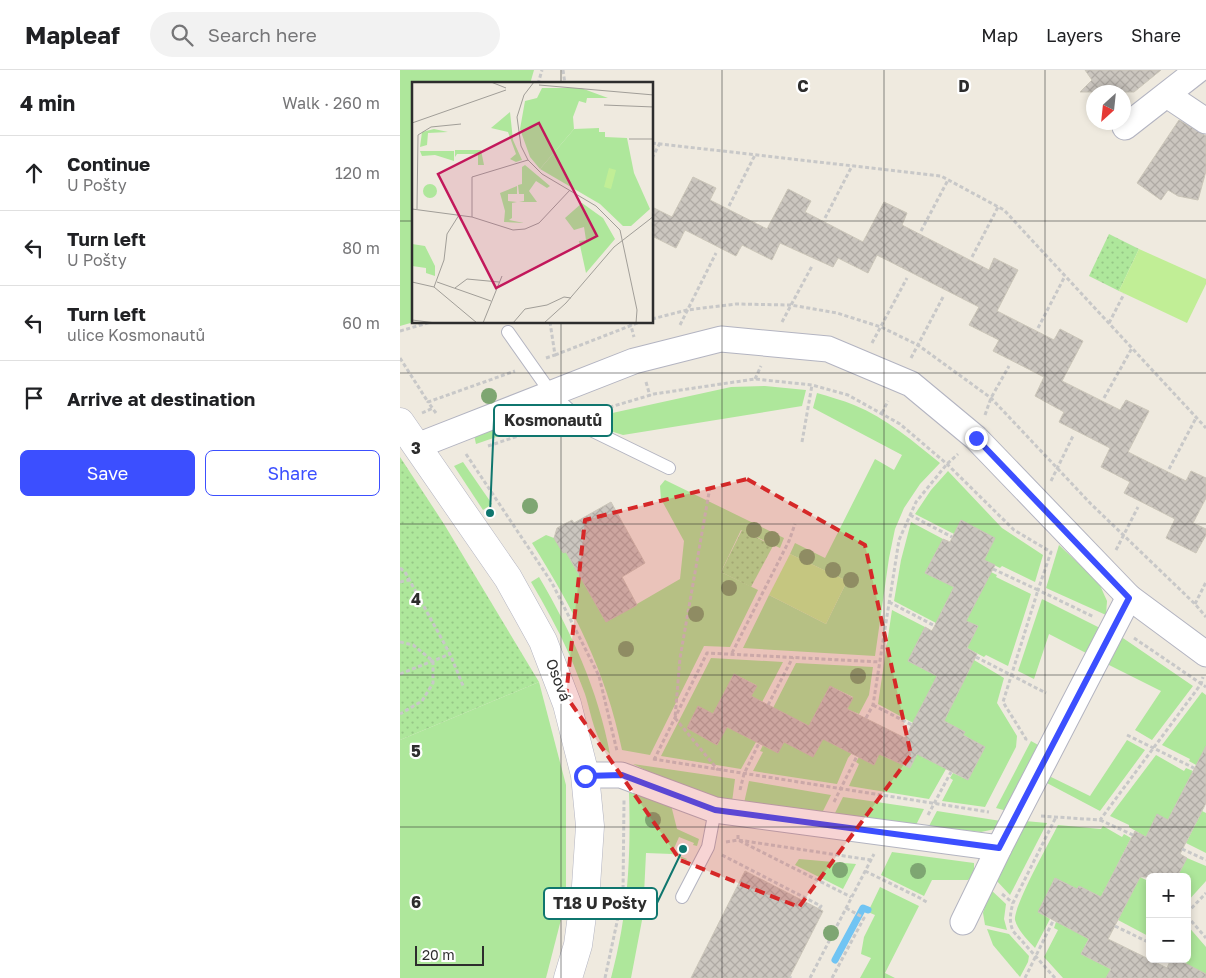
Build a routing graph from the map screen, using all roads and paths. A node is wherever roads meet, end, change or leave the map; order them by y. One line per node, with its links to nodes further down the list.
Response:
1 (1198, 70): 2 (street)
2 (1167, 95): 3 (street); 4 (street)
3 (1206, 121)
4 (1131, 122)
5 (654, 143): 6 (path)
6 (660, 144): 7 (path); 8 (path)
7 (654, 154)
8 (755, 154): 9 (path); 11 (path)
9 (852, 166): 10 (path); 13 (path)
10 (948, 180): 12 (path); 14 (path)
11 (729, 206)
12 (998, 207): 16 (path); 17 (path)
13 (825, 218)
14 (921, 231)
15 (716, 253): 29 (path)
16 (972, 257)
17 (1065, 276): 21 (path); 25 (path)
18 (908, 278): 32 (path)
19 (1124, 294): 21 (path)
20 (942, 297): 34 (path)
21 (1109, 323): 28 (path)
22 (424, 324): 26 (path)
23 (550, 324): 30 (path)
24 (635, 324): 30 (path)
25 (1038, 328)
26 (400, 331)
27 (508, 332): 33 (lane)
28 (1132, 348): 37 (path); 42 (path)
29 (668, 353): 32 (street); 36 (street)
30 (555, 355): 33 (path)
31 (400, 358): 38 (path)
32 (860, 362): 34 (street)
33 (531, 365): 36 (lane); 38 (path)
34 (900, 380): 39 (path); 56 (street)
35 (812, 385): 39 (path); 41 (path); 46 (path)
36 (551, 393): 41 (lane); 47 (street)
37 (1104, 398)
38 (428, 402): 40 (path)
39 (882, 413): 52 (path)
40 (438, 414)
41 (576, 417): 48 (path); 53 (lane)
42 (1196, 418): 44 (path); 54 (path)
43 (400, 422): 47 (street, Osová)
44 (1206, 428)
45 (1073, 436): 56 (path)
46 (802, 442)
47 (417, 446): 106 (street, Osová)
48 (484, 447)
49 (462, 448): 51 (path)
50 (475, 450): 51 (path)
51 (466, 454): 98 (path)
52 (947, 464): 58 (path); 67 (path)
53 (669, 468)
54 (1169, 469)
55 (710, 487): 91 (path)
56 (1039, 503): 63 (street)
57 (1138, 507): 63 (path)
58 (910, 515): 60 (path); 69 (path)
59 (795, 524): 76 (path)
60 (952, 537)
61 (400, 568): 64 (path)
62 (993, 569): 67 (path)
63 (1105, 573): 68 (street)
64 (409, 580): 65 (path); 77 (path)
65 (400, 582)
66 (1206, 582): 70 (path)
67 (1038, 590): 71 (path); 83 (path)
68 (1129, 598): 75 (street); 120 (street)
69 (889, 602): 72 (path); 81 (path)
70 (1195, 604)
71 (1095, 617)
72 (935, 626)
73 (1132, 637): 84 (path)
74 (400, 642): 80 (path)
75 (1205, 651)
76 (732, 653): 78 (path); 91 (path)
77 (450, 654): 80 (path); 86 (path)
78 (793, 657): 81 (path); 88 (path)
79 (976, 657): 83 (path)
80 (432, 661): 82 (path); 90 (path)
81 (880, 662): 89 (path)
82 (400, 674)
83 (1011, 675): 87 (path); 96 (path)
84 (1201, 684): 85 (path); 97 (path)
85 (1206, 687)
86 (464, 688)
87 (1046, 693)
88 (768, 705)
89 (873, 705): 92 (path); 93 (path)
90 (400, 714)
91 (675, 718): 101 (path); 103 (path)
92 (866, 718)
93 (912, 725)
94 (1127, 734): 97 (path)
95 (759, 743): 105 (path)
96 (1022, 747)
97 (1154, 748): 102 (path); 114 (path)
98 (618, 755)
99 (857, 756): 107 (path)
100 (645, 758): 101 (path)
101 (654, 760): 103 (path)
102 (1194, 768)
103 (718, 770): 105 (path)
104 (951, 772): 109 (path)
105 (744, 774): 107 (path); 111 (path)
106 (585, 776): 111 (street); 139 (street, Osová)
107 (840, 789): 109 (path); 115 (path)
108 (624, 797): 140 (path)
109 (934, 804): 110 (path); 118 (path)
110 (993, 805)
111 (725, 811): 115 (street); 119 (path); 126 (lane)
112 (1037, 816): 113 (path)
113 (1056, 817): 114 (path); 138 (path)
114 (1100, 820): 117 (path)
115 (823, 824): 116 (street)
116 (886, 833): 118 (street); 122 (path)
117 (1133, 835)
118 (916, 837): 120 (street)
119 (738, 840): 122 (path); 127 (path); 130 (path)
120 (999, 848): 134 (street)
121 (1182, 849): 123 (path)
122 (871, 860): 124 (path)
123 (1206, 860)
124 (865, 871): 127 (path); 128 (path)
125 (1206, 893): 131 (path)
126 (682, 897)
127 (851, 897): 129 (path)
128 (928, 903)
129 (846, 908): 141 (path); 142 (path)
130 (819, 909)
131 (1191, 910)
132 (1189, 918): 136 (path)
133 (1053, 921): 138 (path)
134 (963, 922)
135 (1115, 926): 137 (path)
136 (1206, 938)
137 (1146, 941)
138 (1036, 958): 143 (path); 144 (path)
139 (568, 978)
140 (605, 978)
141 (810, 978)
142 (832, 978)
143 (1025, 978)
144 (1055, 978)

